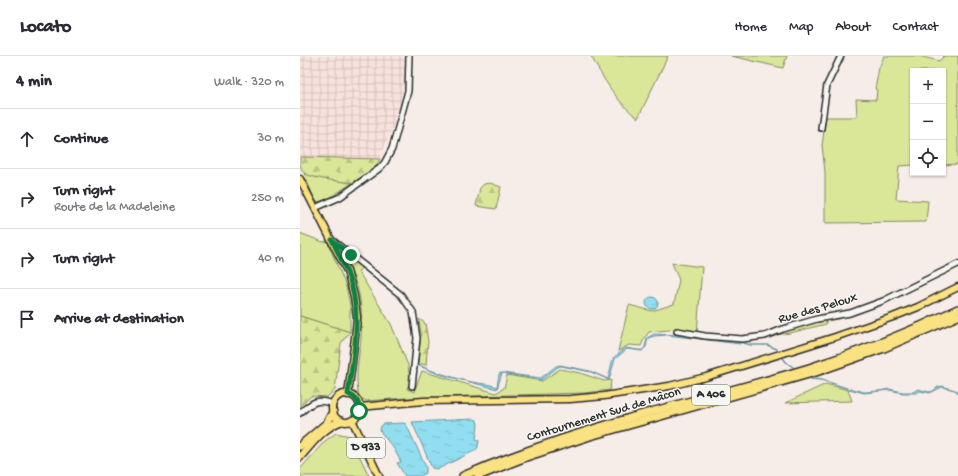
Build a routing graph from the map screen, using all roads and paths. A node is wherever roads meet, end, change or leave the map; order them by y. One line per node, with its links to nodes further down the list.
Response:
1 (409, 56): 5 (street)
2 (841, 56): 3 (street)
3 (821, 128)
4 (300, 179): 5 (main road)
5 (315, 208): 6 (main road)
6 (332, 240): 12 (street); 13 (main road)
7 (958, 264): 11 (street, Rue des Peloux)
8 (958, 287): 15 (main road)
9 (958, 309): 23 (highway, Contournement Sud de Mâcon / A 406)
10 (958, 316): 24 (highway, Contournement Sud de Mâcon / A 406)
11 (676, 331)
12 (412, 386)
13 (348, 394): 14 (main road); 15 (main road)
14 (333, 404): 16 (main road); 17 (street)
15 (360, 407): 18 (main road)
16 (333, 412): 19 (main road); 20 (highway)
17 (300, 413)
18 (352, 420): 19 (main road); 22 (main road, D 933)
19 (341, 421): 21 (highway)
20 (300, 446)
21 (300, 457)
22 (380, 476)
23 (463, 476)
24 (478, 476)

